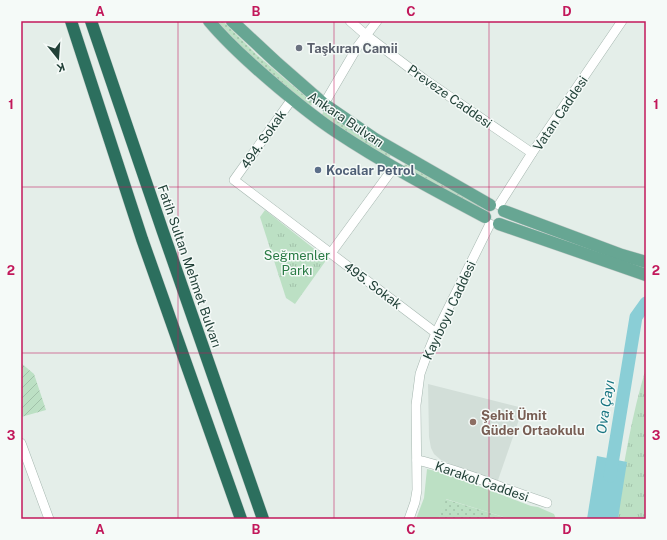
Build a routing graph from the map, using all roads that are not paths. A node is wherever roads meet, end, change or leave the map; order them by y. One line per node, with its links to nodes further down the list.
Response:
1 (71, 21): 27 (highway)
2 (91, 21): 28 (highway, Fatih Sultan Mehmet Bulvarı)
3 (209, 21): 9 (main road, Ankara Bulvarı)
4 (232, 21): 10 (main road, Ankara Bulvarı)
5 (350, 21): 8 (street, Preveze Caddesi)
6 (377, 21): 8 (street)
7 (622, 21): 12 (street, Vatan Caddesi)
8 (366, 35): 10 (street); 12 (street, Preveze Caddesi)
9 (292, 98): 11 (main road, Ankara Bulvarı); 15 (street, 494. Sokak)
10 (324, 104): 11 (main road); 13 (main road, Ankara Bulvarı)
11 (314, 116): 14 (main road, Ankara Bulvarı)
12 (532, 153): 16 (street, Vatan Caddesi)
13 (403, 155): 14 (main road); 16 (main road, Ankara Bulvarı)
14 (394, 167): 17 (main road, Ankara Bulvarı); 18 (street)
15 (234, 180): 18 (street, 495. Sokak)
16 (498, 207): 17 (main road); 17 (main road); 19 (main road, Ankara Bulvarı)
17 (492, 222): 19 (main road, Ankara Bulvarı); 22 (street, Kayıboyu Caddesi)
18 (331, 253): 22 (street, 495. Sokak)
19 (620, 260): 20 (main road, Ankara Bulvarı); 21 (main road)
20 (646, 262)
21 (646, 275)
22 (436, 333): 24 (street, Kayıboyu Caddesi)
23 (21, 443): 26 (street)
24 (417, 460): 25 (street, Karakol Caddesi); 29 (street, Kayıboyu Caddesi)
25 (547, 503)
26 (49, 519)
27 (241, 519)
28 (264, 519)
29 (409, 519)

